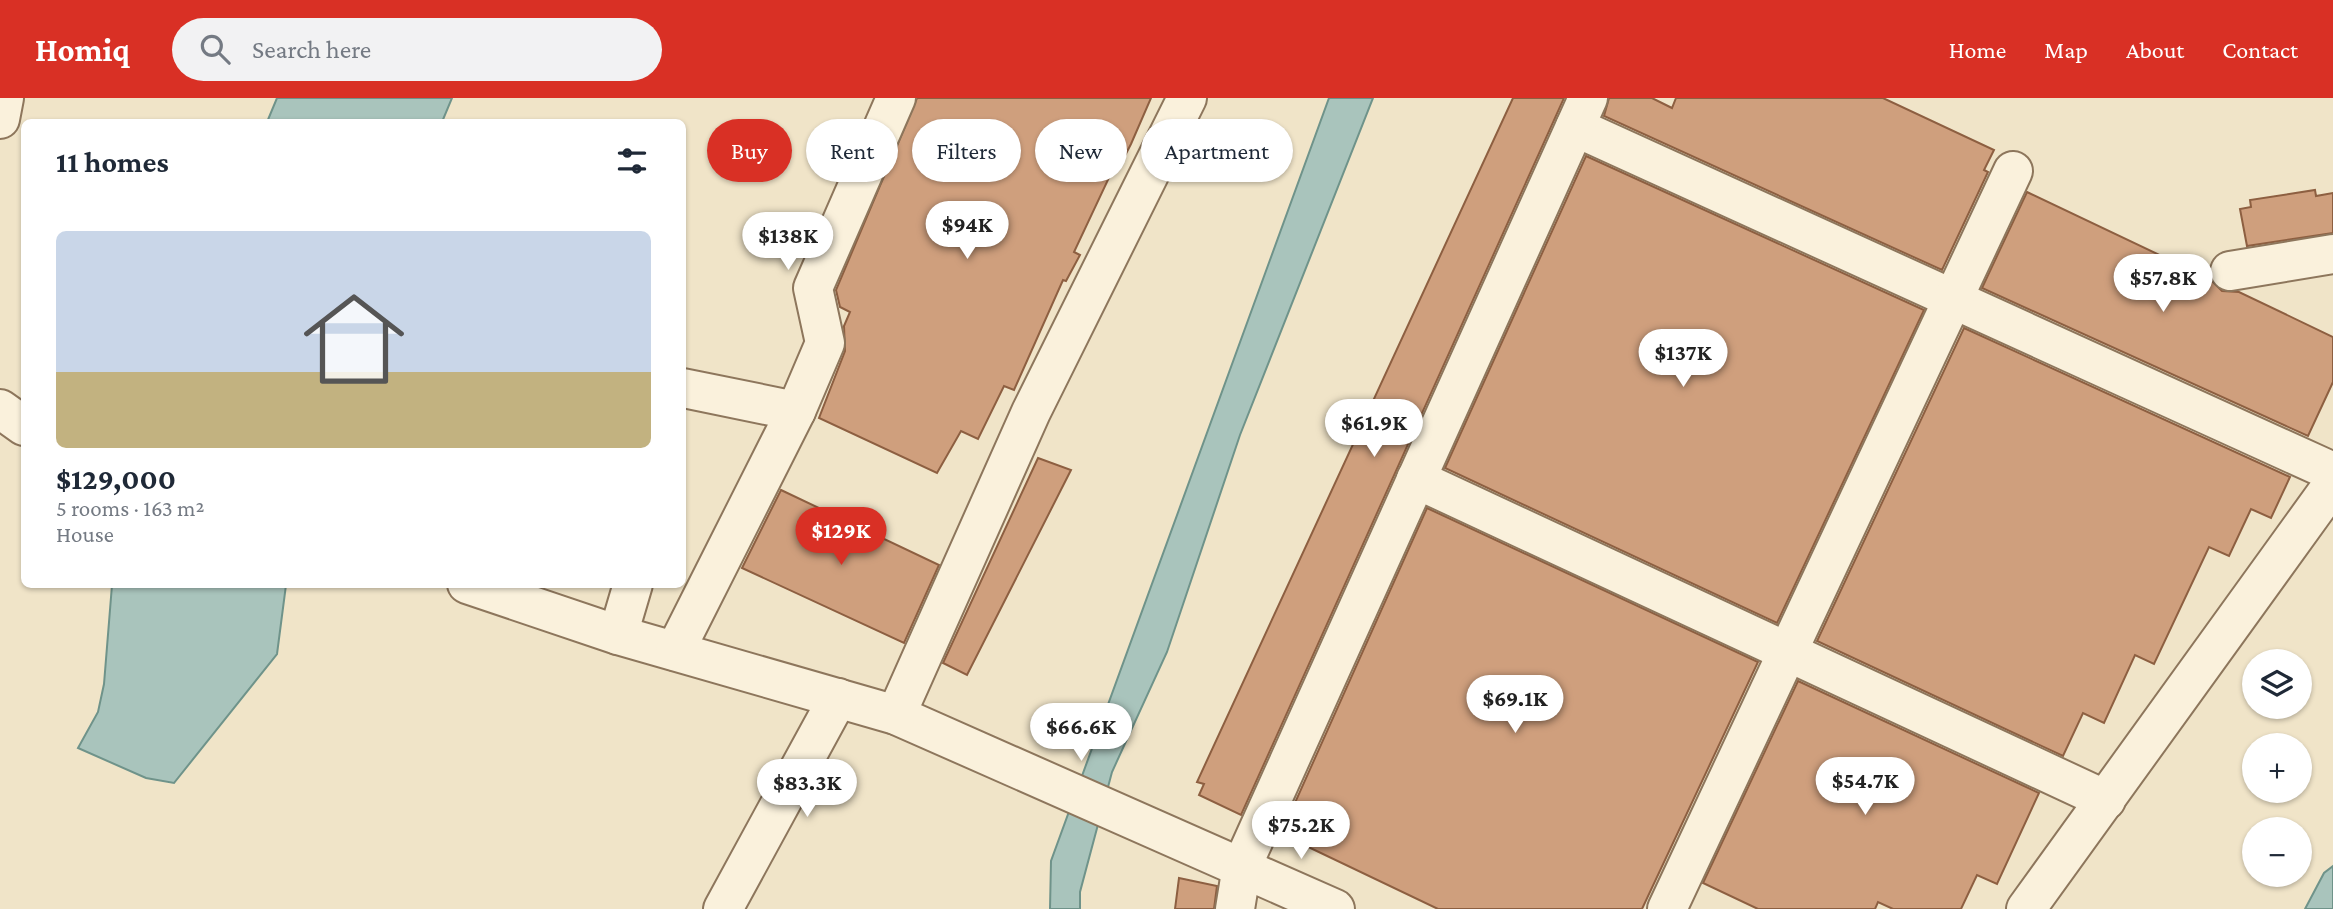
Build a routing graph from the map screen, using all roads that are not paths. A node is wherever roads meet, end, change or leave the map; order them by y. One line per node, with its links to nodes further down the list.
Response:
1 (4, 98): 5 (street)
2 (896, 98): 12 (street)
3 (1187, 98): 23 (street)
4 (1581, 112): 9 (street); 15 (street)
5 (0, 119)
6 (2013, 171): 9 (street)
7 (2333, 254): 8 (street)
8 (2230, 271)
9 (1953, 299): 14 (street); 21 (street)
10 (686, 388): 12 (street)
11 (0, 409): 13 (street)
12 (796, 411): 20 (street)
13 (21, 424)
14 (2333, 472)
15 (1416, 479): 21 (street); 25 (street)
16 (2333, 484): 24 (street)
17 (479, 588): 19 (street)
18 (632, 588): 19 (street)
19 (618, 635): 20 (street)
20 (675, 652): 22 (street)
21 (1788, 652): 24 (street); 29 (street)
22 (838, 698): 23 (street); 26 (street)
23 (896, 715): 25 (street)
24 (2106, 800): 30 (street)
25 (1242, 866): 27 (street); 28 (street)
26 (723, 909)
27 (1235, 909)
28 (1335, 909)
29 (1667, 909)
30 (2026, 909)

